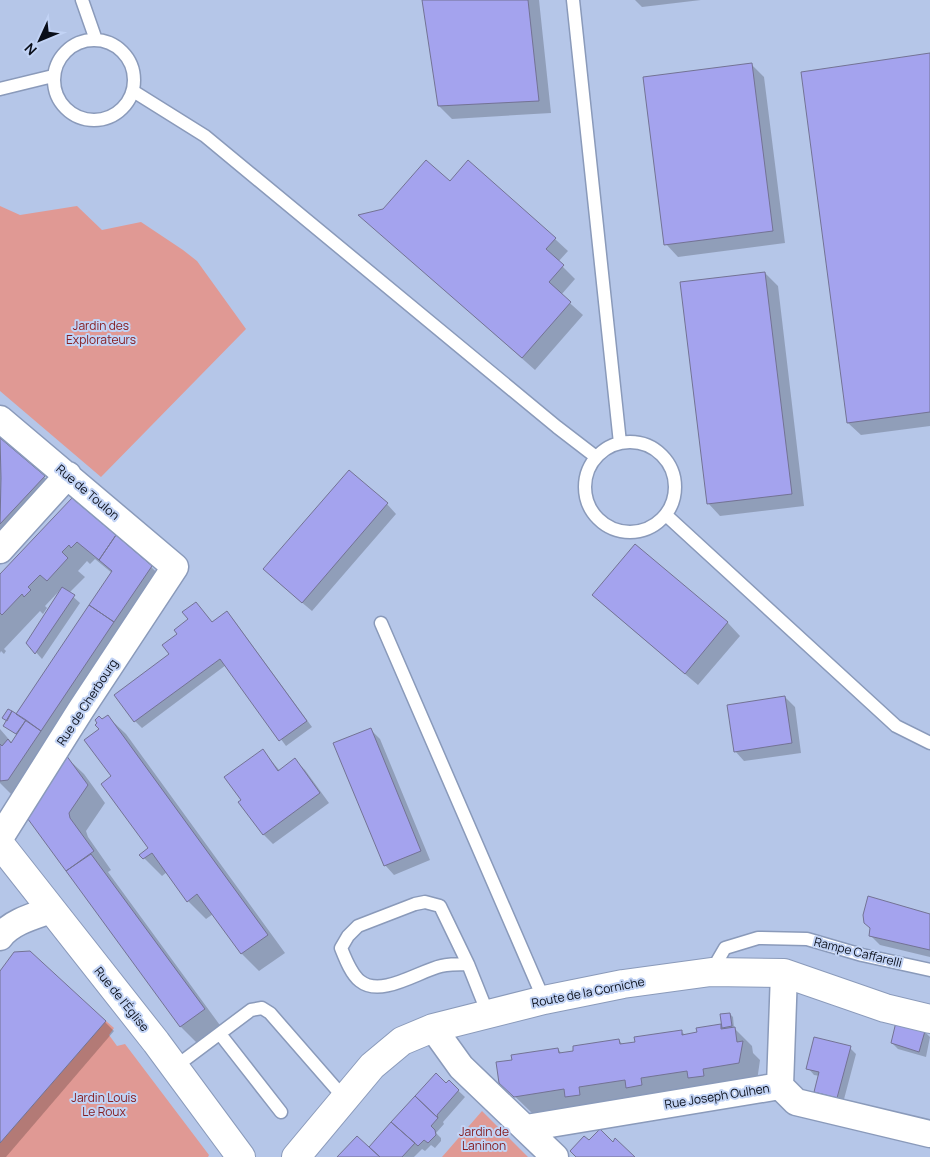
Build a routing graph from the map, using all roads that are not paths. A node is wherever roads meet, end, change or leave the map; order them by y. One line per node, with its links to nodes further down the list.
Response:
1 (82, 0): 3 (lane)
2 (574, 0): 8 (lane)
3 (96, 40): 4 (lane); 6 (lane)
4 (54, 76): 5 (lane); 6 (lane)
5 (0, 89)
6 (132, 91): 9 (lane)
7 (0, 419): 10 (street, Rue de Toulon)
8 (620, 443): 9 (lane); 11 (lane)
9 (596, 457): 11 (lane)
10 (68, 475): 12 (street); 13 (street, Rue de Toulon)
11 (666, 515): 15 (lane)
12 (0, 550)
13 (175, 567): 16 (street, Rue de Cherbourg)
14 (381, 623): 24 (lane)
15 (930, 743)
16 (0, 838)
17 (0, 844): 18 (street, Rue de l'Église)
18 (51, 910): 19 (street); 29 (street, Rue de l'Église)
19 (0, 937)
20 (468, 964): 20 (lane); 25 (lane)
21 (930, 970): 22 (lane, Rampe Caffarelli)
22 (711, 972): 23 (street, Route de la Corniche); 24 (street, Route de la Corniche)
23 (784, 973): 26 (street, Route de la Corniche); 30 (street)
24 (544, 1000): 25 (street, Route de la Corniche)
25 (488, 1014): 27 (street, Route de la Corniche)
26 (930, 1019)
27 (433, 1028): 31 (street, Route de la Corniche); 33 (street)
28 (220, 1034): 29 (lane); 31 (lane); 32 (lane)
29 (175, 1068): 35 (street, Rue de l'Église)
30 (780, 1086): 33 (street, Rue Joseph Oulhen); 34 (street, Rue Joseph Oulhen)
31 (344, 1099): 36 (street, Route de la Corniche)
32 (281, 1112)
33 (526, 1128): 37 (street)
34 (930, 1134)
35 (242, 1157)
36 (296, 1157)
37 (555, 1157)

